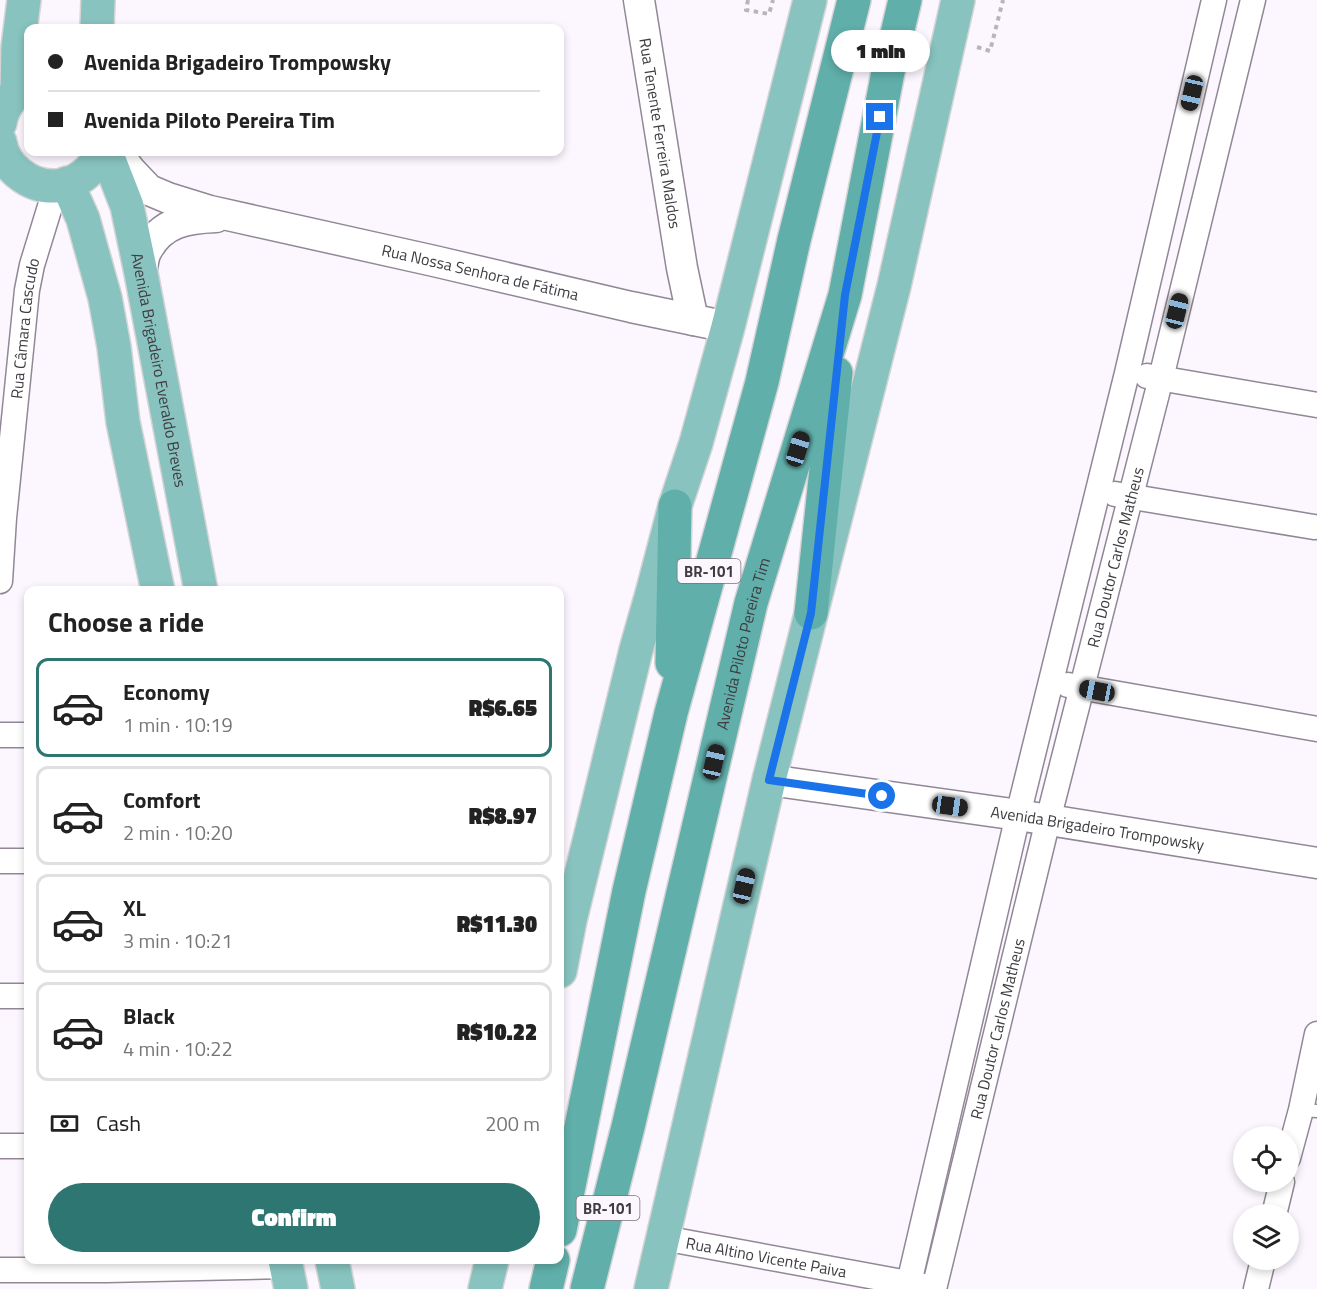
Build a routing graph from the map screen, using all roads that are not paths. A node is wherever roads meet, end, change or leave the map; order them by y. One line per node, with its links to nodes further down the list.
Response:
1 (24, 0): 11 (main road)
2 (98, 0): 10 (main road)
3 (639, 0): 18 (street, Rua Tenente Ferreira Maldos)
4 (810, 0): 23 (main road)
5 (854, 0): 37 (highway, BR-101)
6 (905, 0): 20 (highway, Avenida Piloto Pereira Tim / BR-101)
7 (958, 0): 34 (main road)
8 (1214, 0): 24 (street, Rua Doutor Carlos Matheus)
9 (1253, 0): 25 (street, Rua Doutor Carlos Matheus)
10 (97, 24)
11 (22, 88): 12 (main road)
12 (0, 141): 16 (main road)
13 (101, 156): 16 (main road)
14 (106, 156): 19 (main road, Avenida Brigadeiro Everaldo Breves)
15 (119, 156): 17 (street, Rua Nossa Senhora de Fátima)
16 (61, 185): 31 (street, Rua Câmara Cascudo); 32 (main road)
17 (233, 217): 19 (street, Rua Nossa Senhora de Fátima); 21 (street, Rua Nossa Senhora de Fátima)
18 (682, 268): 21 (street); 22 (street, Rua Tenente Ferreira Maldos)
19 (141, 273): 33 (main road, Avenida Brigadeiro Everaldo Breves)
20 (845, 295): 34 (highway); 67 (highway, Avenida Piloto Pereira Tim / BR-101)
21 (631, 307): 22 (street, Rua Nossa Senhora de Fátima)
22 (693, 320): 23 (street, Rua Nossa Senhora de Fátima)
23 (728, 327): 29 (main road)
24 (1126, 373): 25 (street); 27 (street, Rua Doutor Carlos Matheus)
25 (1161, 378): 26 (street); 28 (street, Rua Doutor Carlos Matheus)
26 (1317, 405)
27 (1098, 490): 28 (street); 35 (street, Rua Doutor Carlos Matheus)
28 (1131, 497): 30 (street); 36 (street, Rua Doutor Carlos Matheus)
29 (675, 506): 37 (highway); 47 (main road)
30 (1314, 527)
31 (0, 581)
32 (157, 586)
33 (200, 586)
34 (811, 613): 41 (main road)
35 (1051, 682): 36 (street); 42 (street, Rua Doutor Carlos Matheus)
36 (1082, 688): 38 (street); 43 (street, Rua Doutor Carlos Matheus)
37 (671, 713): 55 (highway, BR-101)
38 (1317, 729)
39 (0, 735): 40 (street)
40 (24, 735)
41 (769, 780): 42 (street, Avenida Brigadeiro Trompowsky); 56 (main road)
42 (1018, 815): 43 (street, Avenida Brigadeiro Trompowsky); 63 (street, Rua Doutor Carlos Matheus)
43 (1048, 820): 46 (street, Avenida Brigadeiro Trompowsky); 69 (street, Rua Doutor Carlos Matheus)
44 (0, 861): 45 (street)
45 (24, 861)
46 (1317, 863)
47 (564, 950)
48 (0, 996): 49 (street)
49 (24, 996)
50 (1317, 1034): 51 (street)
51 (1309, 1111): 52 (street)
52 (1299, 1133)
53 (0, 1146): 54 (street)
54 (24, 1146)
55 (564, 1210)
56 (663, 1238): 63 (street, Rua Altino Vicente Paiva); 68 (main road)
57 (333, 1264): 64 (main road)
58 (491, 1264): 65 (main road)
59 (552, 1264): 66 (highway)
60 (0, 1270): 62 (street)
61 (1261, 1270): 70 (street)
62 (287, 1272)
63 (910, 1286): 69 (street, Rua Altino Vicente Paiva)
64 (338, 1289)
65 (485, 1289)
66 (546, 1289)
67 (587, 1289)
68 (651, 1289)
69 (936, 1289)
70 (1256, 1289)

